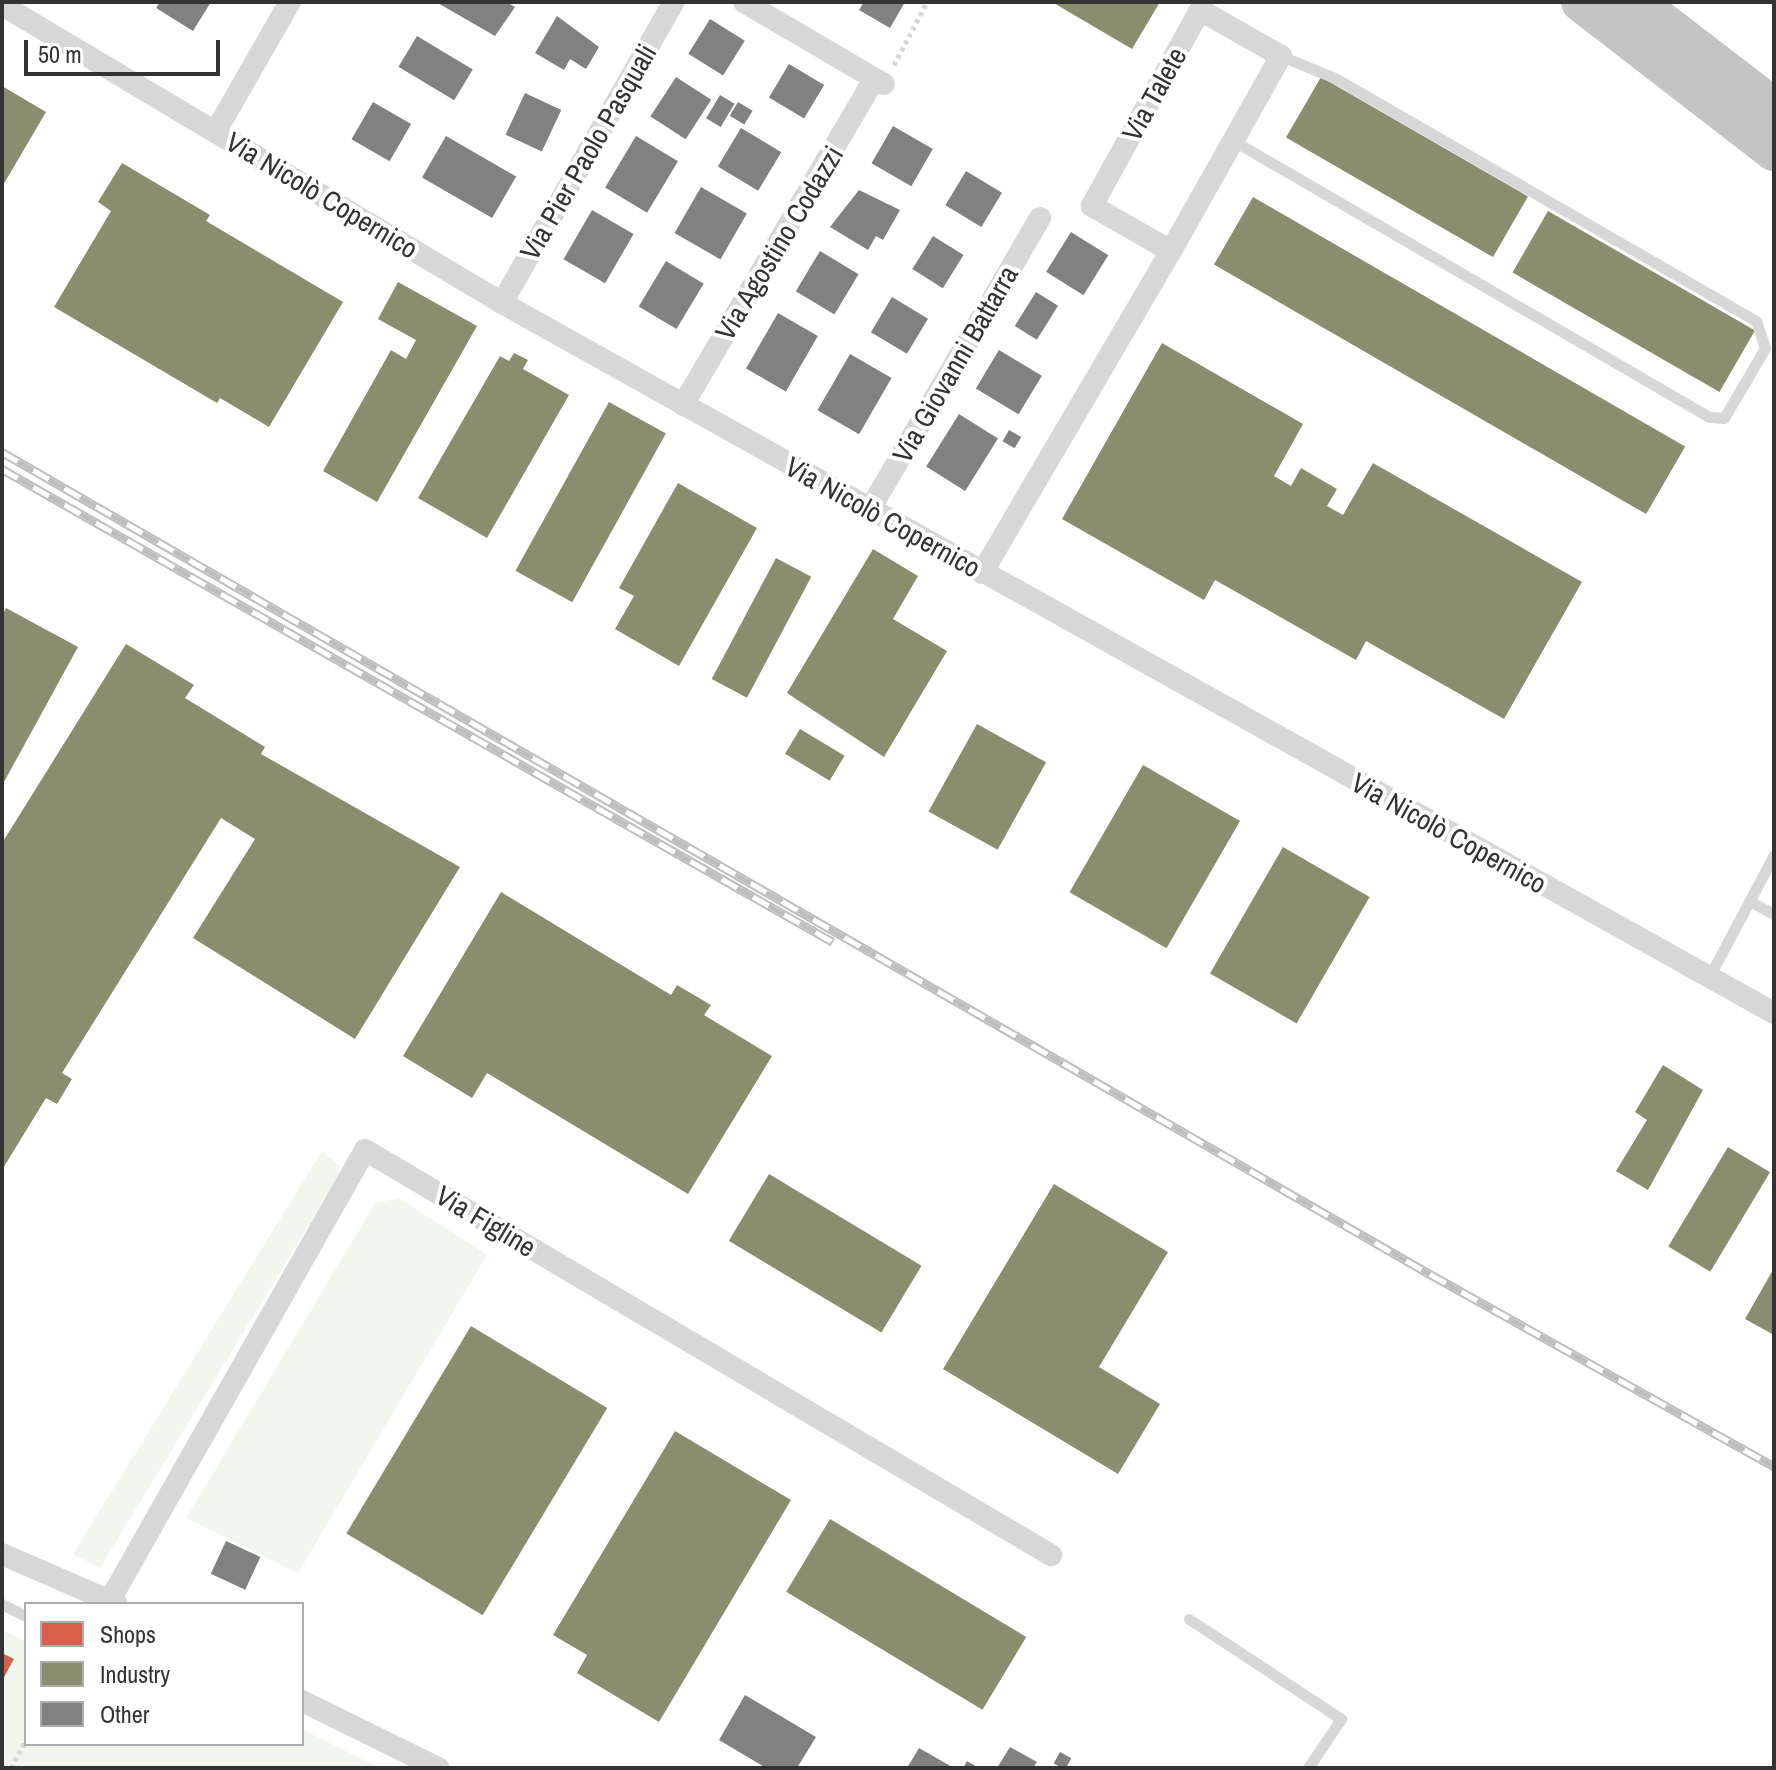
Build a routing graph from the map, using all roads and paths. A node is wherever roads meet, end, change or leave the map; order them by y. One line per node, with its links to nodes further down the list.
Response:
1 (290, 2): 11 (street)
2 (674, 2): 16 (street, Via Pier Paolo Pasquali)
3 (744, 2): 9 (street)
4 (927, 2): 9 (path)
5 (1581, 2): 13 (highway)
6 (1636, 2): 10 (highway)
7 (2, 5): 11 (street, Via Nicolò Copernico)
8 (1281, 56): 12 (street); 12 (lane); 15 (street, Via Talete)
9 (879, 82): 17 (street, Via Agostino Codazzi)
10 (1774, 108)
11 (216, 131): 16 (street, Via Nicolò Copernico)
12 (1234, 141): 15 (street)
13 (1774, 151)
14 (1040, 218): 18 (street, Via Giovanni Battarra)
15 (1171, 251): 19 (street)
16 (502, 303): 17 (street, Via Nicolò Copernico)
17 (683, 405): 18 (street, Via Nicolò Copernico)
18 (870, 509): 19 (street, Via Nicolò Copernico)
19 (982, 573): 23 (street, Via Nicolò Copernico)
20 (1774, 855): 21 (lane)
21 (1751, 902): 22 (lane); 23 (lane)
22 (1774, 914)
23 (1709, 977): 24 (street, Via Nicolò Copernico)
24 (1774, 1013)
25 (2, 1554): 27 (street)
26 (1051, 1555): 27 (street, Via Figline)
27 (114, 1602)
28 (2, 1604): 29 (lane)
29 (24, 1615)
30 (1189, 1619): 35 (lane)
31 (304, 1702): 34 (street)
32 (24, 1744): 33 (path)
33 (11, 1768)
34 (438, 1768)
35 (1308, 1768)

